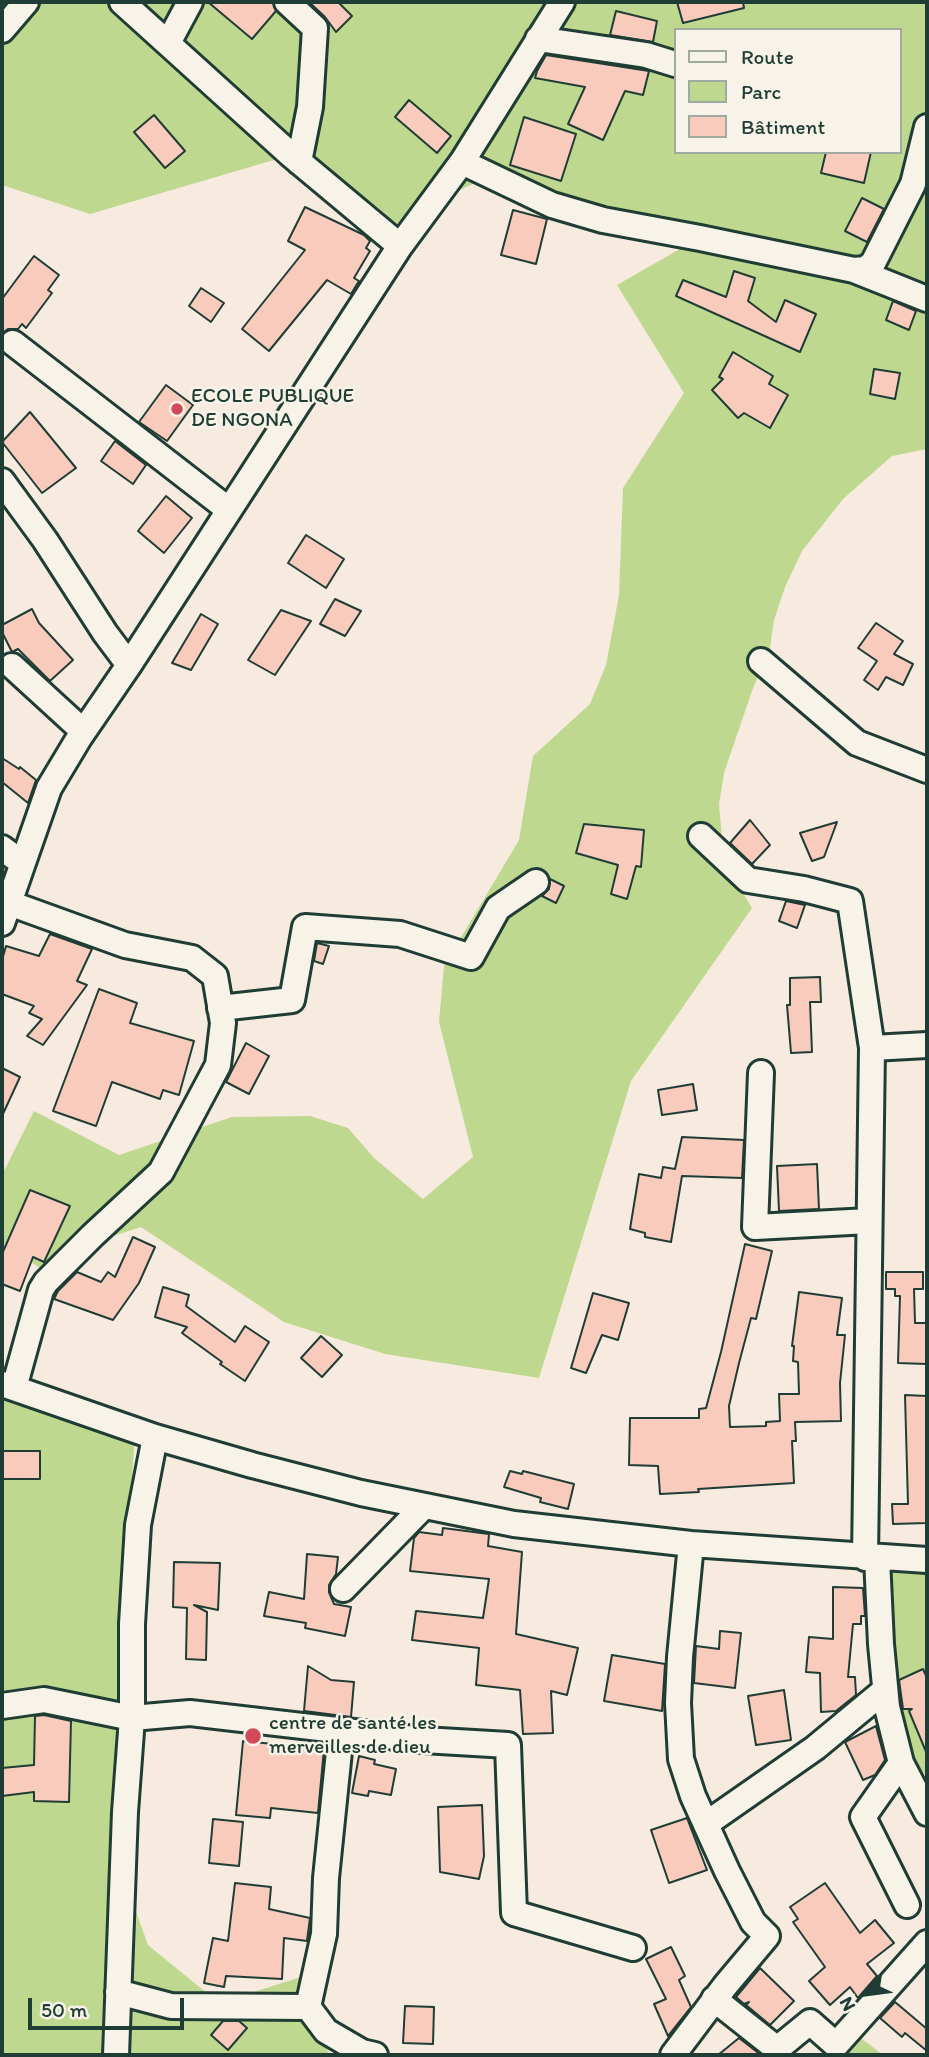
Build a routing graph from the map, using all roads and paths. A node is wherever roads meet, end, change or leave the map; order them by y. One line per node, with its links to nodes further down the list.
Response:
1 (26, 2): 6 (street)
2 (122, 2): 7 (street)
3 (190, 2): 7 (street)
4 (287, 2): 10 (street)
5 (547, 16): 8 (street); 11 (street)
6 (2, 30)
7 (168, 43): 10 (street)
8 (674, 64)
9 (927, 127): 13 (street)
10 (299, 162): 12 (street)
11 (461, 162): 12 (street); 13 (street)
12 (400, 246): 17 (street)
13 (854, 270): 14 (street)
14 (927, 299)
15 (13, 343): 17 (street)
16 (2, 481): 19 (street)
17 (229, 510): 19 (street)
18 (761, 661): 22 (street)
19 (129, 665): 21 (street)
20 (12, 666): 21 (street)
21 (83, 731): 25 (street)
22 (927, 770)
23 (701, 836): 30 (street)
24 (2, 848): 25 (street)
25 (22, 863): 27 (street)
26 (536, 882): 28 (street)
27 (6, 913): 28 (street)
28 (220, 1008): 33 (street)
29 (927, 1045): 30 (street)
30 (872, 1048): 32 (street)
31 (761, 1073): 32 (street)
32 (869, 1221): 37 (street)
33 (8, 1386): 34 (street)
34 (155, 1437): 35 (street); 42 (street)
35 (424, 1506): 36 (street); 39 (street)
36 (691, 1544): 37 (street); 46 (street)
37 (871, 1558): 38 (street); 40 (street)
38 (927, 1560)
39 (343, 1589)
40 (885, 1690): 44 (street); 46 (street)
41 (2, 1706): 42 (street)
42 (132, 1718): 43 (street); 50 (street)
43 (341, 1731): 49 (street); 52 (street)
44 (901, 1763): 45 (street); 47 (street)
45 (927, 1813)
46 (706, 1824): 51 (street)
47 (907, 1905)
48 (927, 1943): 51 (street)
49 (633, 1948)
50 (117, 1992): 52 (street); 53 (street)
51 (715, 1999): 55 (street)
52 (308, 2007): 54 (street)
53 (116, 2055)
54 (374, 2055)
55 (673, 2055)

